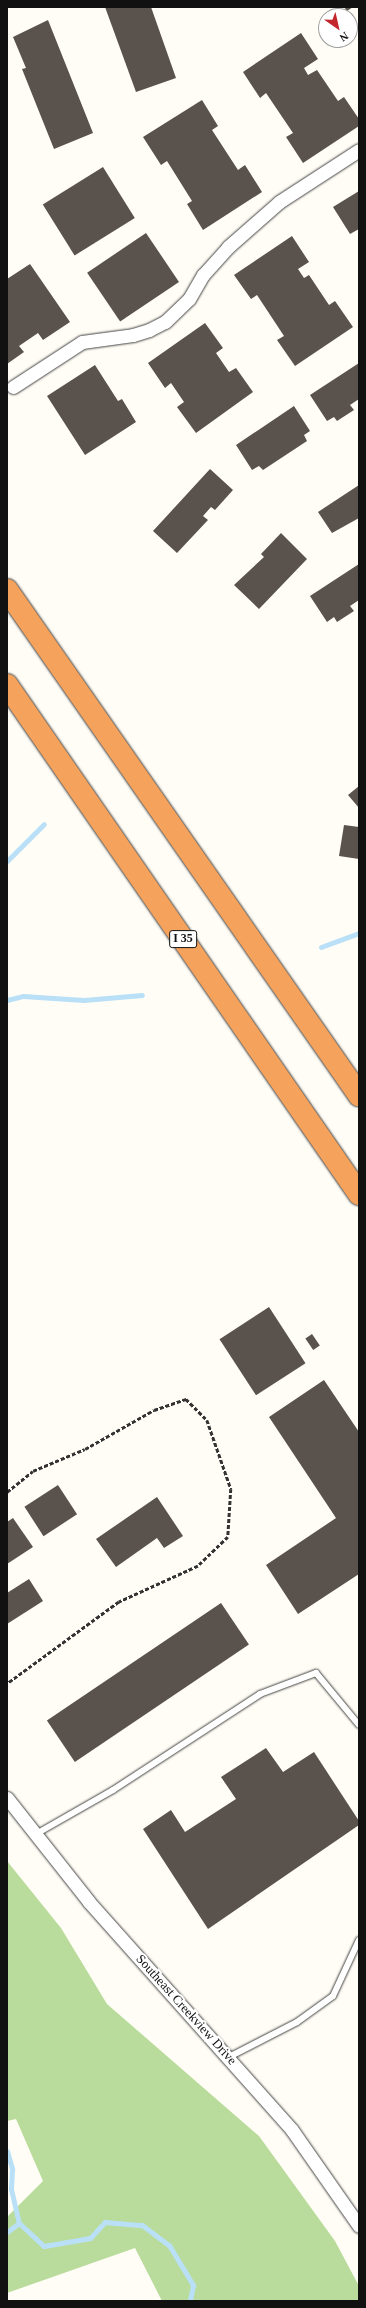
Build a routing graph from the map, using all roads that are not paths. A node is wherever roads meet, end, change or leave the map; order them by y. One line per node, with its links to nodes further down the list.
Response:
1 (359, 150): 2 (street)
2 (13, 387)
3 (7, 590): 5 (highway)
4 (7, 684): 6 (highway, I 35)
5 (359, 1095)
6 (359, 1194)
7 (359, 1725): 9 (lane)
8 (7, 1798): 9 (street, Southeast Creekview Drive)
9 (36, 1834): 11 (street, Southeast Creekview Drive)
10 (359, 1940): 11 (lane)
11 (229, 2057): 12 (street, Southeast Creekview Drive)
12 (359, 2226)

